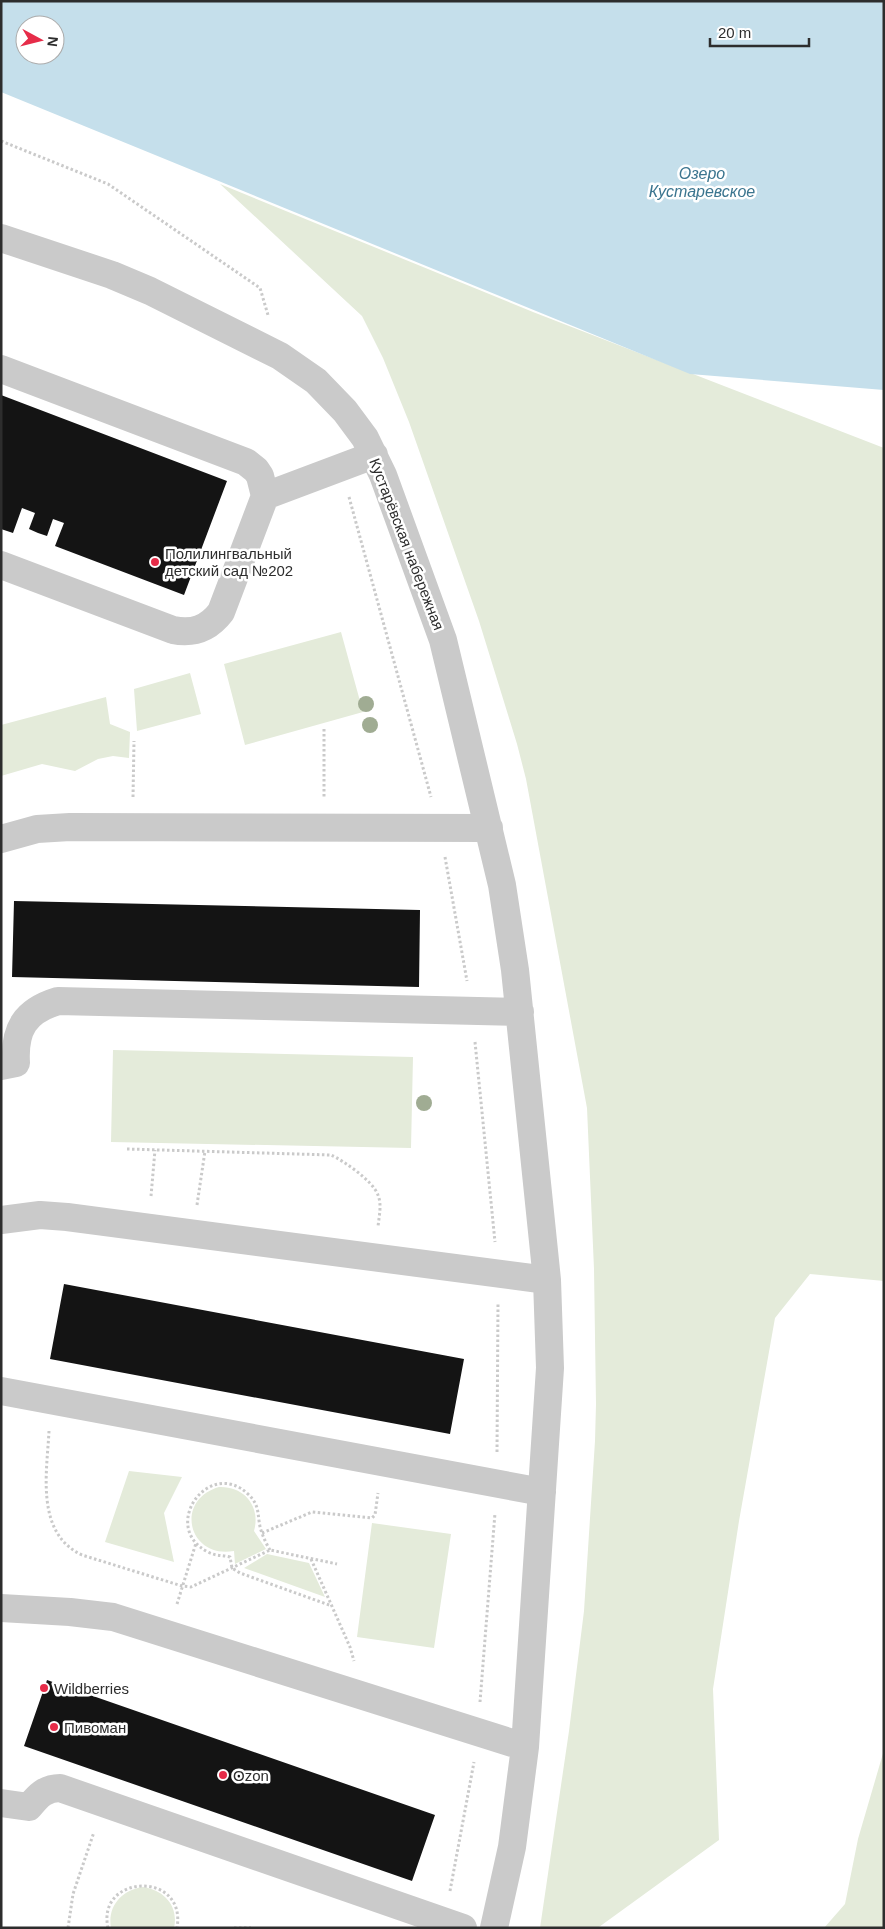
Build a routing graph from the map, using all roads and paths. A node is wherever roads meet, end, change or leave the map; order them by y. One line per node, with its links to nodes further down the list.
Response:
1 (1, 141): 3 (path)
2 (1, 238): 3 (street, Кустарёвская набережная)
3 (280, 356): 5 (street, Кустарёвская набережная)
4 (1, 369): 7 (street)
5 (374, 455): 6 (street); 14 (street, Кустарёвская набережная)
6 (340, 468): 7 (street); 13 (path)
7 (265, 496): 8 (street)
8 (1, 565)
9 (324, 729): 12 (path)
10 (134, 740): 11 (path)
11 (133, 827): 12 (street); 15 (street)
12 (324, 828): 13 (street)
13 (439, 828): 14 (street); 16 (path)
14 (489, 828): 17 (street, Кустарёвская набережная)
15 (1, 839)
16 (472, 1011): 17 (street); 18 (street); 26 (path)
17 (520, 1012): 27 (street, Кустарёвская набережная)
18 (1, 1066)
19 (127, 1149): 20 (path)
20 (155, 1150): 21 (path); 23 (path)
21 (205, 1151): 24 (path); 25 (path)
22 (1, 1220): 23 (street)
23 (148, 1228): 24 (street)
24 (194, 1234): 25 (street)
25 (374, 1257): 26 (street)
26 (497, 1274): 27 (street); 31 (path)
27 (547, 1280): 32 (street, Кустарёвская набережная)
28 (1, 1391): 29 (street)
29 (51, 1400): 30 (street); 39 (path)
30 (382, 1462): 31 (street); 33 (path)
31 (497, 1484): 32 (street); 44 (path)
32 (542, 1492): 45 (street, Кустарёвская набережная)
33 (262, 1533): 34 (path); 35 (path)
34 (196, 1543): 38 (path); 39 (path)
35 (270, 1550): 36 (path); 38 (path)
36 (311, 1558): 37 (path); 40 (path)
37 (337, 1564)
38 (232, 1568): 39 (path); 40 (path)
39 (182, 1586): 42 (path)
40 (332, 1606): 43 (path)
41 (1, 1608): 42 (street)
42 (168, 1634): 43 (street)
43 (347, 1690): 44 (street)
44 (477, 1731): 45 (street); 48 (path)
45 (526, 1747): 54 (street, Кустарёвская набережная)
46 (1, 1803): 47 (street)
47 (104, 1803): 48 (street); 49 (path)
48 (453, 1924)
49 (68, 1928)
50 (108, 1928): 51 (path)
51 (177, 1928)
52 (234, 1928): 53 (path)
53 (251, 1928)
54 (494, 1928)

